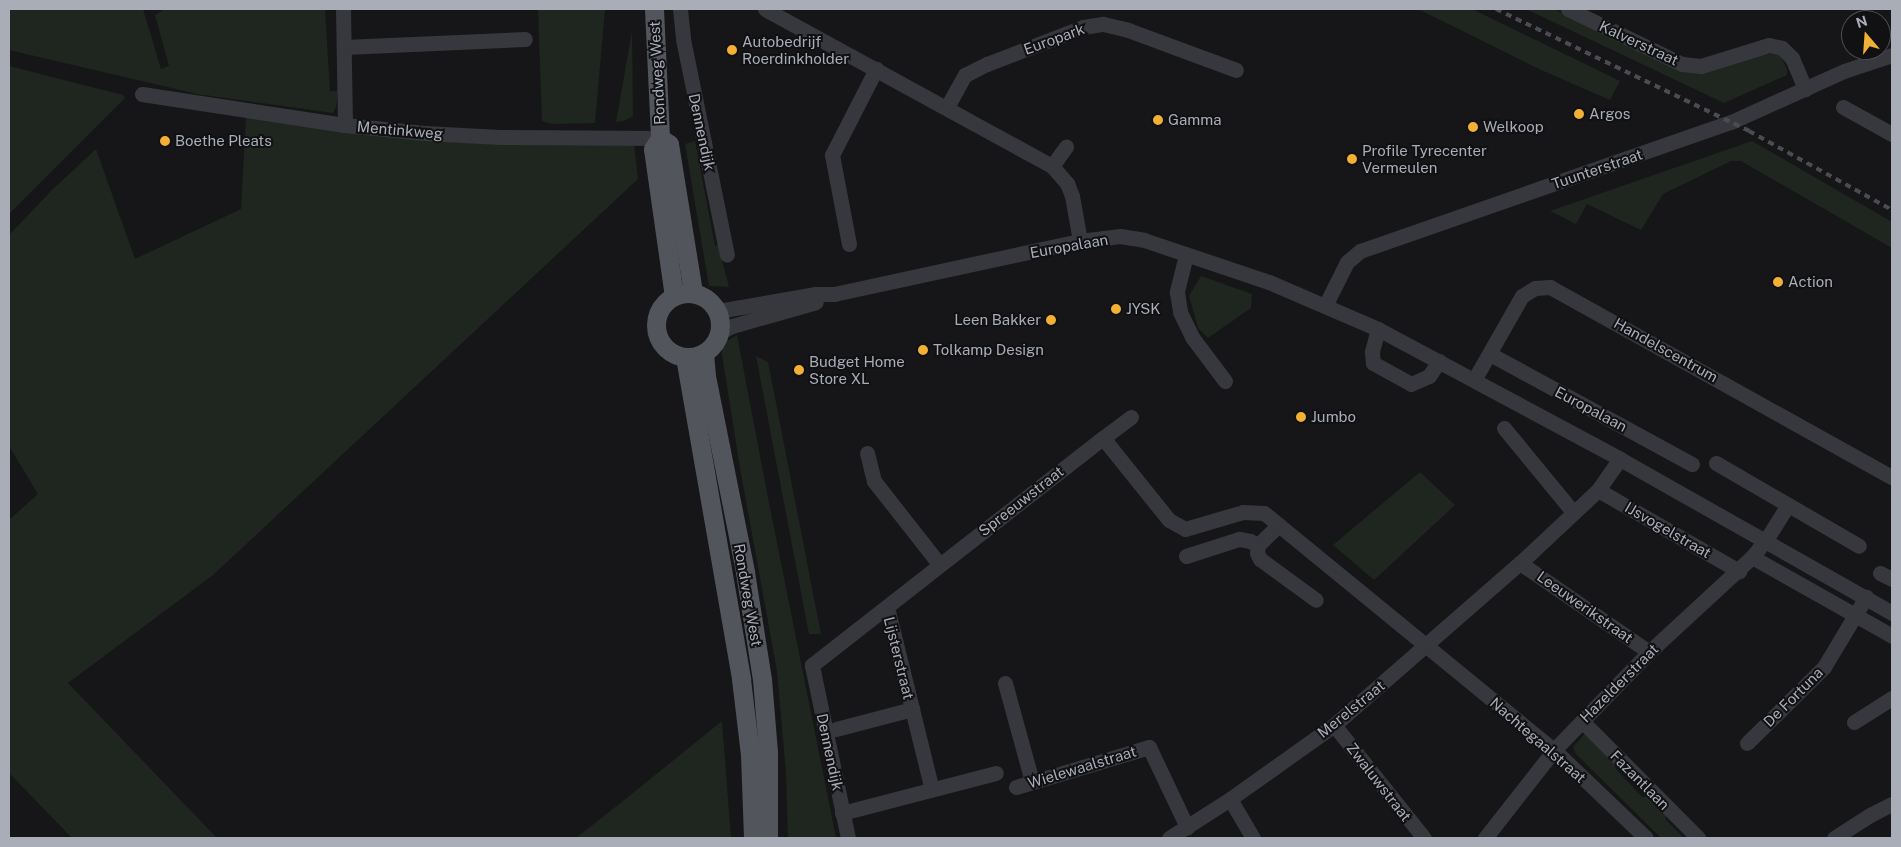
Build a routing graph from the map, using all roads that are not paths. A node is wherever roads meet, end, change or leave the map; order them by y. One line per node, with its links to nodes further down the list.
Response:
1 (343, 9): 7 (street)
2 (654, 9): 17 (main road, Rondweg West)
3 (680, 9): 22 (street, Dennendijk)
4 (765, 9): 9 (street)
5 (1568, 9): 11 (street, Kalverstraat)
6 (525, 39): 7 (street)
7 (344, 46): 15 (street)
8 (1892, 55): 11 (street, Tuunterstraat)
9 (876, 69): 13 (street); 21 (street)
10 (1236, 70): 13 (street, Europark)
11 (1805, 89): 26 (street, Tuunterstraat)
12 (142, 94): 15 (street, Mentinkweg)
13 (947, 107): 19 (street)
14 (1843, 107): 16 (street)
15 (345, 126): 17 (street, Mentinkweg)
16 (1892, 134)
17 (660, 138): 24 (main road, Rondweg West)
18 (1066, 147): 19 (street)
19 (1052, 166): 20 (street)
20 (1080, 241): 23 (street, Europalaan); 25 (street, Europalaan)
21 (849, 244)
22 (727, 255)
23 (1186, 255): 26 (street, Europalaan); 35 (street)
24 (683, 294): 27 (main road); 32 (main road)
25 (834, 294): 27 (street, Europalaan); 29 (street, Europalaan)
26 (1325, 306): 28 (street, Europalaan)
27 (718, 311): 29 (main road)
28 (1378, 329): 33 (street, Europalaan); 33 (street)
29 (720, 332): 30 (main road)
30 (704, 353): 32 (main road); 85 (main road, Rondweg West)
31 (1490, 354): 34 (street, Handelscentrum); 42 (street, Europalaan); 43 (street, Handelscentrum)
32 (685, 357): 84 (main road, Rondweg West)
33 (1439, 361): 34 (street, Europalaan)
34 (1474, 380): 40 (street, Europalaan)
35 (1225, 382)
36 (1131, 417): 38 (street, Spreeuwstraat)
37 (1504, 428): 46 (street)
38 (1103, 438): 47 (street); 56 (street, Spreeuwstraat)
39 (867, 453): 56 (street)
40 (1620, 460): 44 (street); 50 (street, Europalaan)
41 (1716, 463): 45 (street)
42 (1692, 464)
43 (1892, 477)
44 (1598, 490): 46 (street); 57 (street, IJsvogelstraat)
45 (1786, 506): 50 (street); 52 (street)
46 (1573, 512): 55 (street)
47 (1232, 516): 48 (street); 49 (street)
48 (1279, 525): 51 (street); 64 (street)
49 (1239, 539): 51 (street); 53 (street)
50 (1766, 540): 54 (street, Hazelderstraat); 58 (street, Europalaan)
51 (1258, 545): 59 (street)
52 (1859, 546)
53 (1186, 556)
54 (1752, 557): 57 (street, Hazelderstraat); 62 (street)
55 (1520, 563): 64 (street, Merelstraat); 65 (street, Leeuwerikstraat)
56 (939, 564): 60 (street, Spreeuwstraat)
57 (1739, 571): 65 (street, Hazelderstraat)
58 (1866, 597): 61 (street, Europalaan); 62 (street, De Fortuna)
59 (1316, 600)
60 (887, 606): 66 (street, Spreeuwstraat); 69 (street, Lijsterstraat)
61 (1892, 612)
62 (1855, 615): 63 (street); 74 (street, De Fortuna)
63 (1892, 636)
64 (1427, 646): 72 (street, Merelstraat); 75 (street, Nachtegaalstraat)
65 (1649, 652): 70 (street, Hazelderstraat)
66 (812, 665): 82 (street, Dennendijk)
67 (1005, 683): 77 (street)
68 (1892, 698): 71 (street)
69 (912, 710): 73 (street, Lijsterstraat); 79 (street, Lijsterstraat)
70 (1582, 722): 75 (street, Hazelderstraat); 92 (street, Fazantlaan)
71 (1854, 722)
72 (1334, 725): 80 (street, Merelstraat); 89 (street, Zwaluwstraat)
73 (836, 729)
74 (1746, 743)
75 (1554, 750): 90 (street, Hazelderstraat); 91 (street, Nachtegaalstraat)
76 (996, 774): 79 (street)
77 (1032, 782): 78 (street, Wielewaalstraat); 83 (street, Wielewaalstraat)
78 (1016, 787)
79 (932, 790): 82 (street)
80 (1230, 799): 83 (street, Merelstraat); 88 (street)
81 (1892, 804): 93 (street)
82 (842, 813): 86 (street, Dennendijk)
83 (1187, 826): 87 (street, Merelstraat)
84 (753, 838)
85 (768, 838)
86 (848, 838)
87 (1169, 838)
88 (1253, 838)
89 (1424, 838)
90 (1485, 838)
91 (1646, 838)
92 (1698, 838)
93 (1834, 838)

